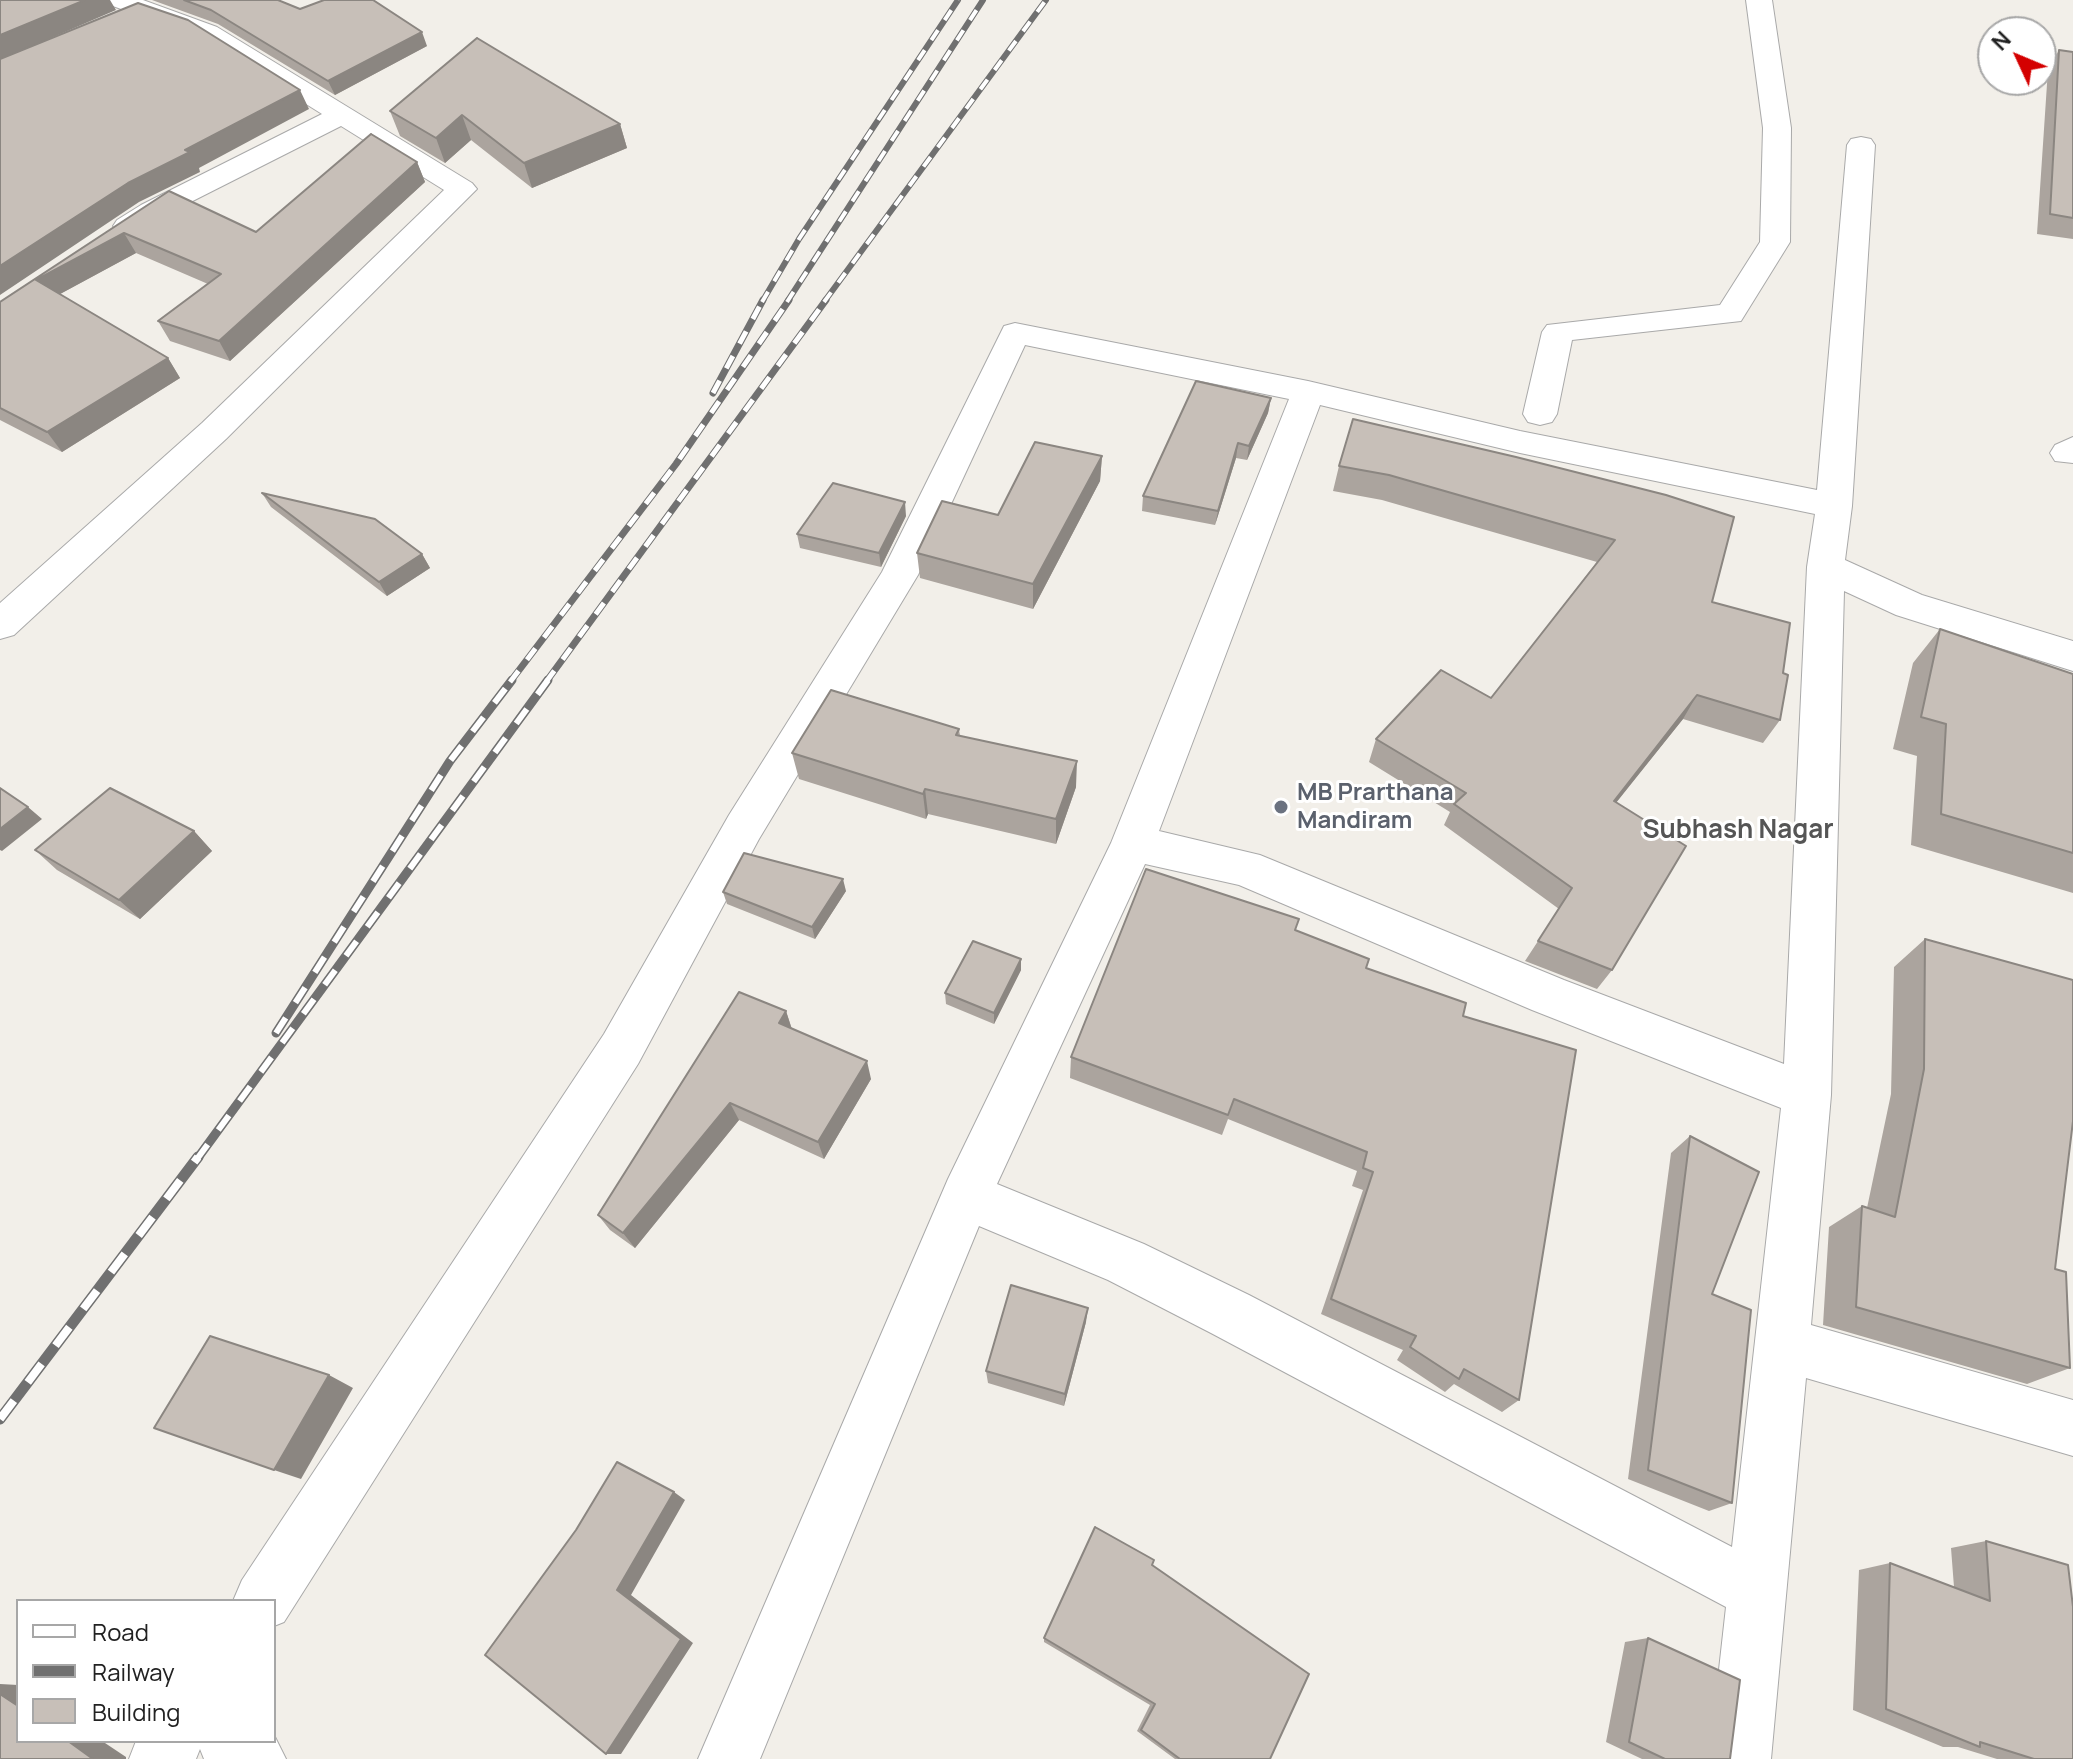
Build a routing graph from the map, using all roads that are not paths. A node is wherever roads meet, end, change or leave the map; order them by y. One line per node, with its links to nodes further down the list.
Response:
1 (1759, 0): 7 (street)
2 (124, 13): 3 (street)
3 (342, 115): 5 (street); 10 (street)
4 (1861, 145): 8 (street)
5 (100, 245)
6 (1308, 392): 8 (street); 12 (street); 18 (street)
7 (1540, 414)
8 (1834, 506): 9 (street)
9 (1826, 567): 11 (street); 13 (street)
10 (0, 625)
11 (2073, 656)
12 (1133, 843): 13 (street); 14 (street)
13 (1807, 1095): 15 (street)
14 (966, 1196): 17 (street); 21 (street)
15 (1780, 1343): 16 (street); 17 (street)
16 (2073, 1428)
17 (1756, 1591): 22 (street)
18 (264, 1599)
19 (231, 1743): 20 (street)
20 (255, 1759)
21 (729, 1759)
22 (1740, 1759)

